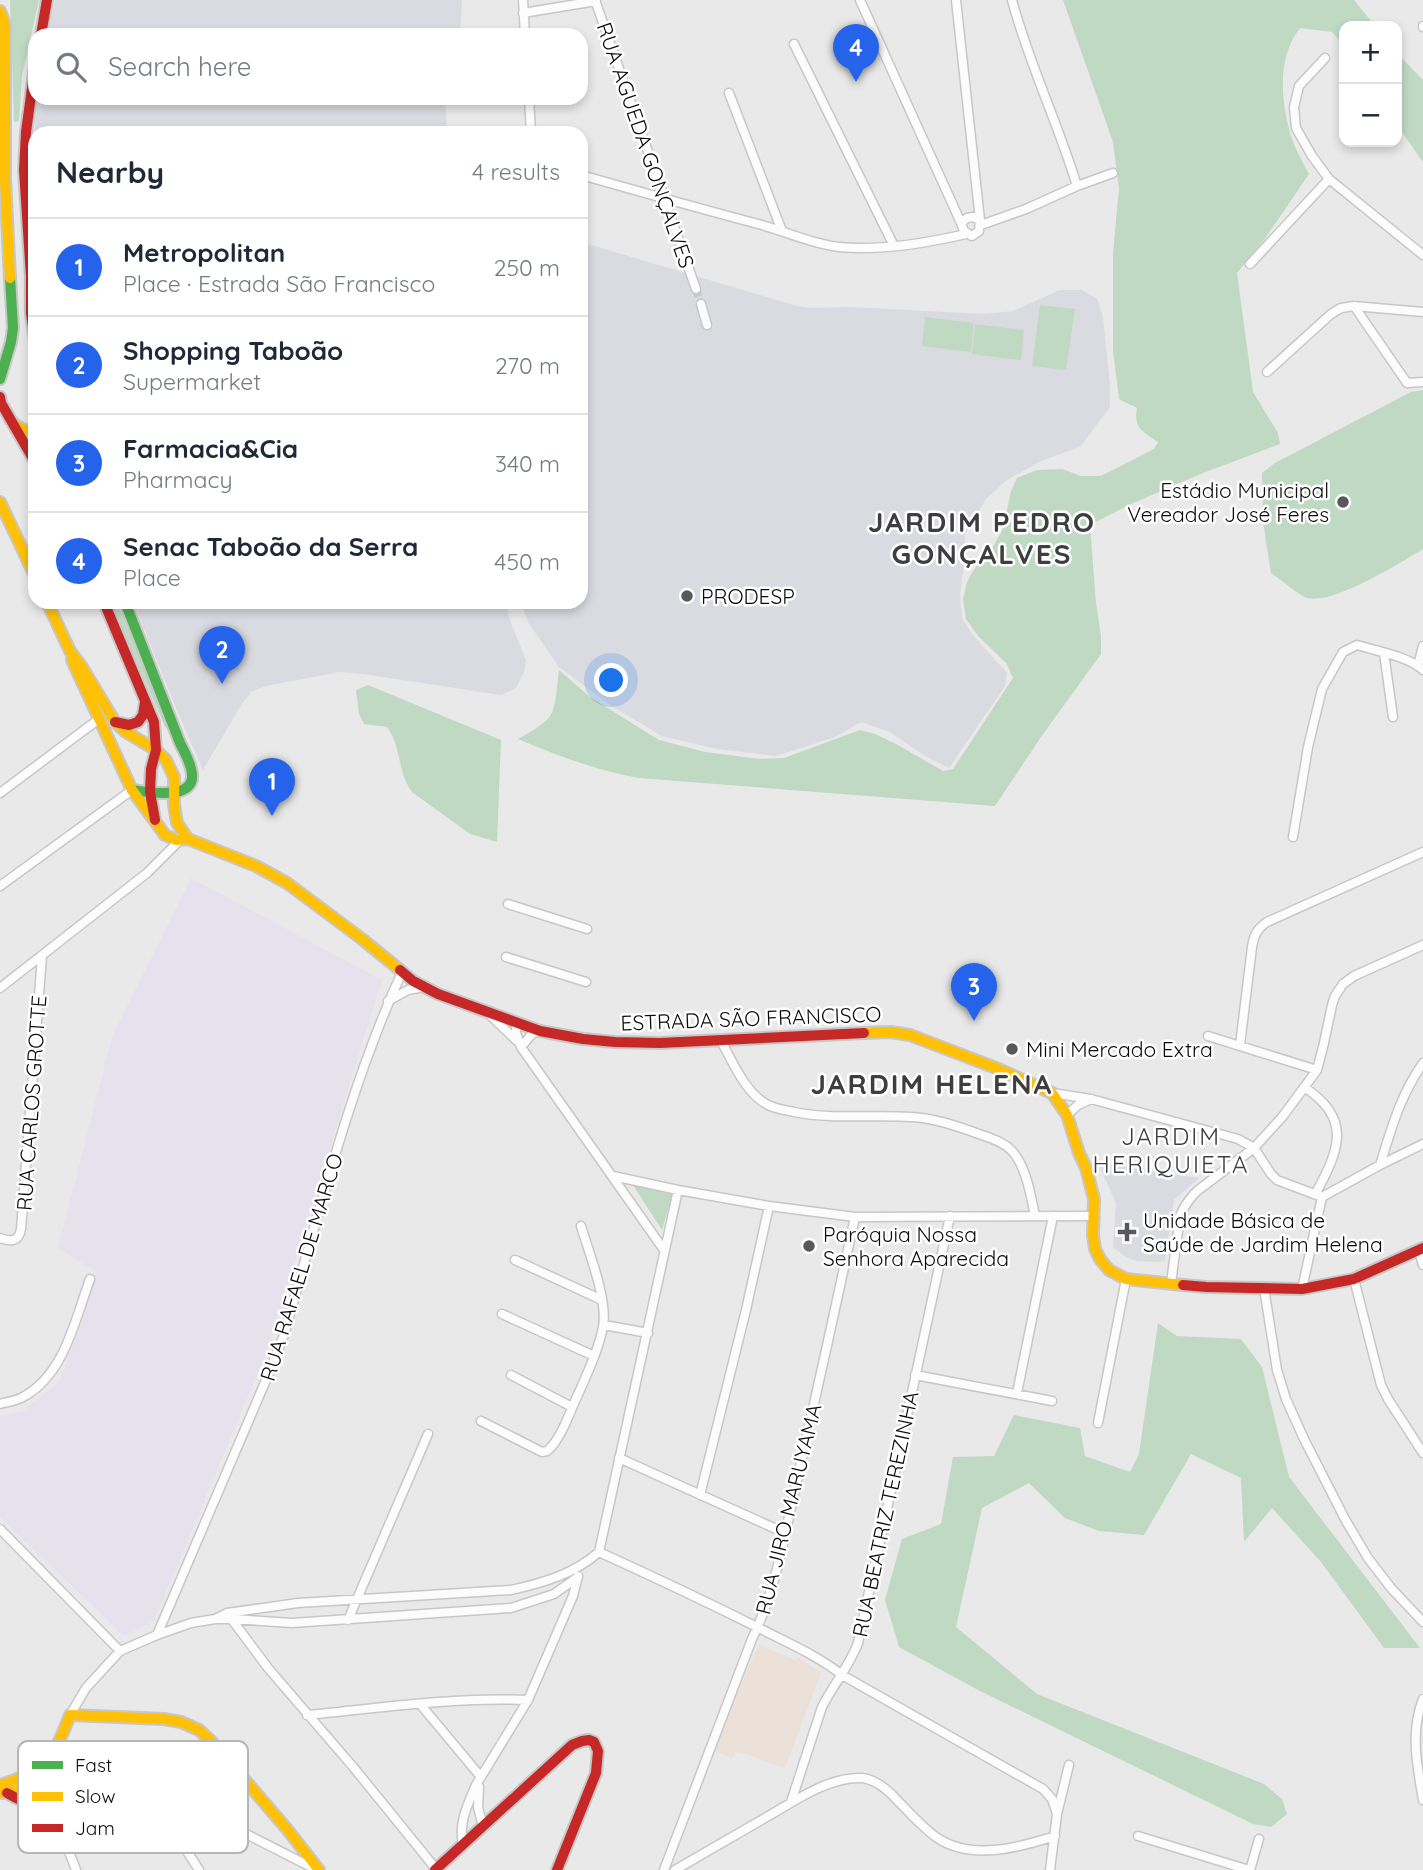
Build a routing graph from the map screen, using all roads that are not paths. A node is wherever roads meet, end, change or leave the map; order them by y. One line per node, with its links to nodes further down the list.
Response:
1 (4, 0): 10 (main road)
2 (523, 0): 9 (street)
3 (860, 0): 26 (street)
4 (956, 0): 27 (street)
5 (1013, 0): 24 (street)
6 (47, 1): 11 (main road)
7 (596, 1): 9 (street); 25 (street, RUA AGUEDA GONÇALVES)
8 (0, 11): 10 (main road)
9 (523, 13): 12 (street)
10 (5, 24): 22 (main road)
11 (42, 28)
12 (524, 28)
13 (794, 44): 31 (street)
14 (1325, 58): 23 (street)
15 (729, 93): 29 (street)
16 (30, 105): 28 (main road)
17 (529, 105): 18 (street)
18 (530, 126)
19 (0, 153): 22 (main road)
20 (1113, 173): 24 (street)
21 (588, 177): 25 (street)
22 (5, 179): 40 (main road)
23 (1329, 179): 32 (street); 33 (street)
24 (1077, 187): 27 (street)
25 (665, 199): 29 (street); 34 (street, RUA AGUEDA GONÇALVES)
26 (961, 223): 27 (street); 30 (street)
27 (980, 223): 30 (street)
28 (28, 231)
29 (782, 231): 31 (street)
30 (966, 234): 31 (street)
31 (894, 246)
32 (1423, 255)
33 (1250, 264)
34 (696, 289)
35 (701, 304): 38 (street)
36 (1354, 306): 37 (street); 39 (street); 41 (street)
37 (1423, 312)
38 (707, 325)
39 (1267, 372)
40 (0, 379)
41 (1423, 382)
42 (0, 397): 43 (main road)
43 (12, 422): 44 (main road); 45 (main road)
44 (28, 430)
45 (28, 450)
46 (0, 502): 47 (main road)
47 (28, 561)
48 (50, 609): 52 (main road, ESTRADA SÃO FRANCISCO)
49 (107, 609): 55 (main road)
50 (128, 609): 63 (main road)
51 (1423, 646): 54 (street)
52 (70, 651): 57 (main road, ESTRADA SÃO FRANCISCO); 58 (main road, ESTRADA SÃO FRANCISCO)
53 (1384, 653): 54 (street); 56 (street); 66 (street)
54 (1421, 668)
55 (145, 699): 58 (main road); 59 (main road)
56 (1393, 717)
57 (99, 719): 58 (main road); 60 (main road, ESTRADA SÃO FRANCISCO); 62 (street)
58 (114, 722): 59 (main road, ESTRADA SÃO FRANCISCO)
59 (156, 750): 61 (main road); 63 (main road, ESTRADA SÃO FRANCISCO)
60 (132, 790): 61 (main road); 64 (main road, ESTRADA SÃO FRANCISCO); 68 (street)
61 (150, 792): 63 (main road); 64 (main road)
62 (0, 793)
63 (174, 794): 65 (main road, ESTRADA SÃO FRANCISCO)
64 (156, 822): 65 (main road, ESTRADA SÃO FRANCISCO)
65 (183, 837): 72 (street); 74 (main road, ESTRADA SÃO FRANCISCO)
66 (1293, 837)
67 (1423, 852): 85 (street)
68 (0, 886)
69 (508, 904): 70 (street)
70 (587, 929)
71 (1423, 945): 87 (street)
72 (42, 956): 77 (street); 105 (street, RUA CARLOS GROTTE)
73 (506, 957): 75 (street)
74 (402, 972): 76 (main road, ESTRADA SÃO FRANCISCO); 78 (street, RUA RAFAEL DE MARCO)
75 (586, 982)
76 (425, 987): 78 (street); 79 (main road, ESTRADA SÃO FRANCISCO)
77 (0, 988)
78 (388, 1002): 144 (street, RUA RAFAEL DE MARCO)
79 (488, 1013): 80 (main road, ESTRADA SÃO FRANCISCO); 84 (street)
80 (516, 1024): 81 (main road, ESTRADA SÃO FRANCISCO); 84 (street)
81 (540, 1031): 83 (main road, ESTRADA SÃO FRANCISCO); 84 (street)
82 (1208, 1036): 85 (street)
83 (721, 1041): 89 (main road, ESTRADA SÃO FRANCISCO); 100 (street)
84 (519, 1044): 95 (street)
85 (1240, 1045): 87 (street)
86 (1423, 1063): 94 (street)
87 (1317, 1070): 88 (street)
88 (1304, 1087): 93 (street); 97 (street)
89 (1052, 1093): 90 (street); 91 (main road)
90 (1091, 1099): 91 (street); 93 (street)
91 (1067, 1115): 102 (main road)
92 (1423, 1144): 94 (street)
93 (1254, 1149): 97 (street); 113 (street)
94 (1380, 1165): 97 (street)
95 (612, 1175): 96 (street); 106 (street)
96 (678, 1190): 98 (street); 106 (street)
97 (1319, 1195): 115 (street)
98 (769, 1206): 103 (street); 132 (street)
99 (950, 1216): 100 (street); 103 (street); 122 (street, RUA BEATRIZ TEREZINHA)
100 (1035, 1216): 101 (street)
101 (1053, 1216): 102 (street); 123 (street)
102 (1093, 1216): 111 (main road)
103 (855, 1217): 134 (street, RUA JIRO MARUYAMA)
104 (581, 1226): 116 (street)
105 (4, 1240)
106 (664, 1250): 119 (street)
107 (1421, 1250): 109 (street); 112 (main road)
108 (515, 1260): 116 (street)
109 (1423, 1265)
110 (90, 1279): 125 (street)
111 (1126, 1279): 113 (main road); 128 (street)
112 (1354, 1279): 115 (main road); 130 (street)
113 (1171, 1283): 114 (main road)
114 (1264, 1288): 115 (main road); 142 (street)
115 (1302, 1289)
116 (601, 1300): 118 (street)
117 (502, 1314): 120 (street)
118 (604, 1325): 119 (street); 120 (street)
119 (648, 1332): 131 (street)
120 (594, 1356): 126 (street)
121 (511, 1375): 126 (street)
122 (915, 1375): 123 (street); 146 (street, RUA BEATRIZ TEREZINHA)
123 (1017, 1393): 124 (street)
124 (1052, 1401)
125 (0, 1404)
126 (572, 1407): 127 (street)
127 (481, 1421)
128 (1098, 1423)
129 (428, 1434): 138 (street)
130 (1423, 1453)
131 (620, 1458): 132 (street); 135 (street)
132 (700, 1496): 134 (street)
133 (0, 1529): 145 (street)
134 (785, 1533): 143 (street, RUA JIRO MARUYAMA)
135 (599, 1552): 136 (street); 143 (street)
136 (576, 1574): 137 (street); 139 (street); 148 (street)
137 (524, 1587): 138 (street); 139 (street)
138 (357, 1600): 140 (street); 141 (street)
139 (528, 1603): 141 (street)
140 (229, 1616): 141 (street); 144 (street); 151 (street)
141 (348, 1620)
142 (1423, 1622)
143 (757, 1628): 146 (street); 173 (street, RUA JIRO MARUYAMA)
144 (157, 1635): 145 (street)
145 (120, 1651): 150 (street)
146 (842, 1675): 158 (street, RUA BEATRIZ TEREZINHA); 159 (street)
147 (1423, 1699): 157 (street)
148 (528, 1700): 149 (street); 155 (street)
149 (420, 1704): 151 (street); 155 (street)
150 (70, 1715): 152 (main road); 153 (main road)
151 (307, 1715): 168 (street)
152 (60, 1741)
153 (211, 1741)
154 (1069, 1765): 159 (street)
155 (481, 1777): 160 (street); 165 (street)
156 (248, 1784): 171 (main road)
157 (1423, 1800)
158 (791, 1802): 162 (street); 174 (street)
159 (1057, 1814): 162 (street)
160 (482, 1827): 165 (main road); 172 (main road)
161 (248, 1835): 171 (street)
162 (1055, 1836): 175 (street)
163 (1138, 1836): 176 (street)
164 (1259, 1839): 176 (street)
165 (463, 1844): 168 (main road)
166 (70, 1853): 169 (street)
167 (188, 1853): 170 (street)
168 (436, 1869)
169 (76, 1870)
170 (199, 1870)
171 (318, 1870)
172 (557, 1870)
173 (664, 1870)
174 (675, 1870)
175 (1049, 1870)
176 (1249, 1870)

